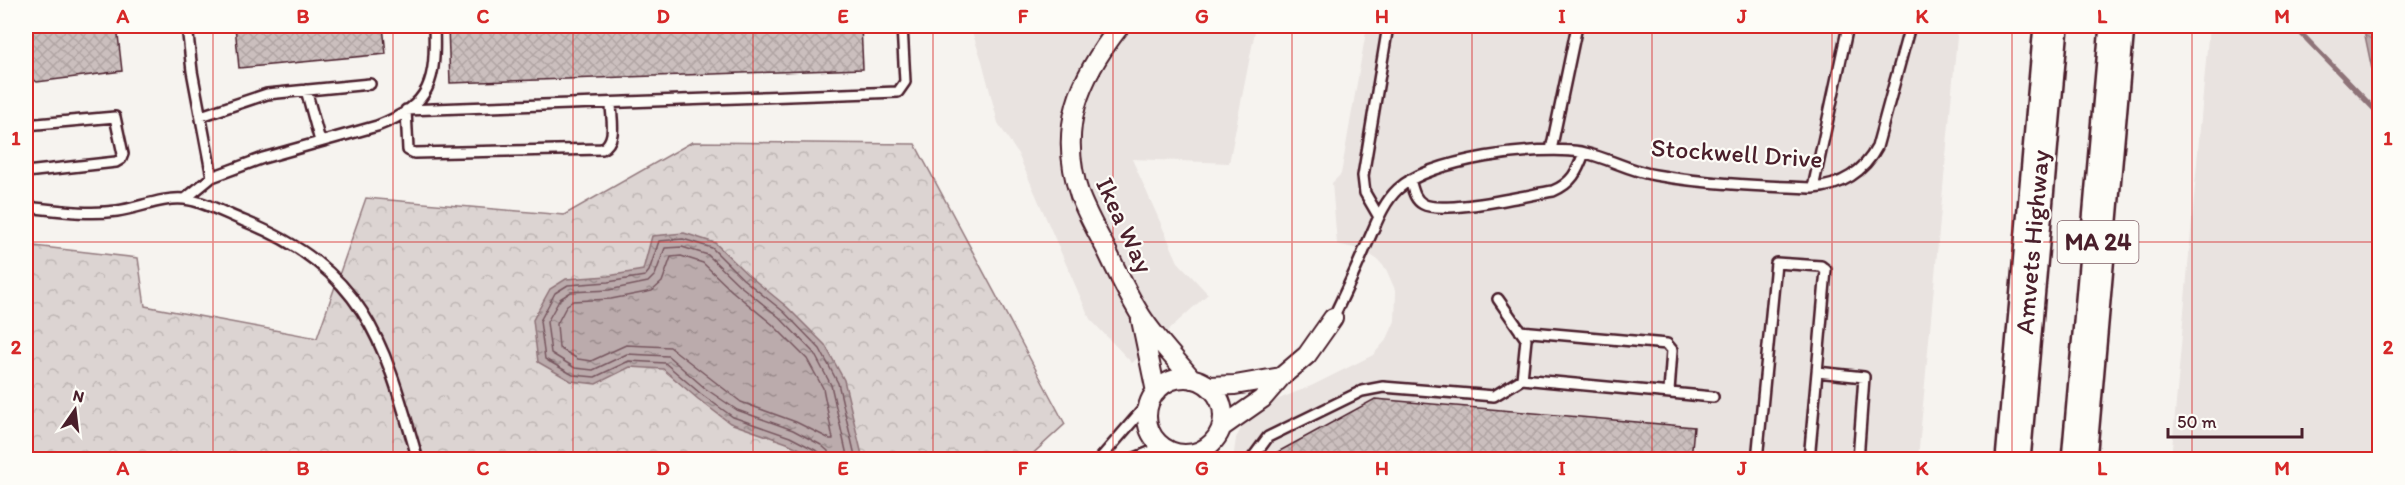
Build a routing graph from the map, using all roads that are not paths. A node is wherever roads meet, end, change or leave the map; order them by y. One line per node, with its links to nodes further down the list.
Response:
1 (187, 26): 15 (lane)
2 (434, 26): 14 (lane)
3 (902, 26): 13 (lane)
4 (1120, 26): 28 (street, Ikea Way)
5 (1388, 26): 26 (lane)
6 (1577, 26): 18 (lane)
7 (1848, 26): 23 (lane)
8 (1910, 26): 23 (lane, Stockwell Drive)
9 (2051, 26): 49 (highway, Amvets Highway / MA 24)
10 (2117, 26): 50 (highway, MA 24)
11 (370, 84): 12 (lane)
12 (306, 90): 15 (lane); 17 (lane)
13 (610, 103): 14 (lane); 14 (lane)
14 (406, 110): 17 (lane)
15 (201, 116): 21 (lane)
16 (26, 125): 20 (lane)
17 (320, 141): 21 (lane)
18 (1551, 150): 19 (lane, Stockwell Drive); 22 (lane, Stockwell Drive)
19 (1584, 153): 22 (lane); 23 (lane, Stockwell Drive)
20 (26, 172)
21 (212, 177): 24 (lane)
22 (1410, 180): 26 (lane, Stockwell Drive)
23 (1813, 188)
24 (185, 199): 25 (lane); 42 (lane)
25 (26, 207)
26 (1378, 217): 29 (lane, Stockwell Drive)
27 (1497, 299): 30 (lane)
28 (1138, 312): 33 (street, Ikea Way); 37 (street, Ikea Way)
29 (1333, 318): 32 (street, Stockwell Drive)
30 (1520, 331): 34 (lane); 36 (lane)
31 (1817, 372): 46 (lane); 47 (lane); 48 (lane)
32 (1281, 377): 35 (street); 39 (street, Stockwell Drive)
33 (1192, 379): 35 (street); 37 (street)
34 (1522, 379): 36 (lane); 45 (lane)
35 (1209, 386): 39 (street)
36 (1669, 392): 38 (lane)
37 (1153, 396): 41 (street); 43 (lane)
38 (1713, 397)
39 (1222, 427): 40 (street)
40 (1212, 452): 41 (street)
41 (1170, 453): 44 (lane)
42 (418, 459)
43 (1099, 459)
44 (1130, 459)
45 (1251, 459)
46 (1757, 459)
47 (1809, 459)
48 (1858, 459)
49 (2013, 459)
50 (2079, 459)

